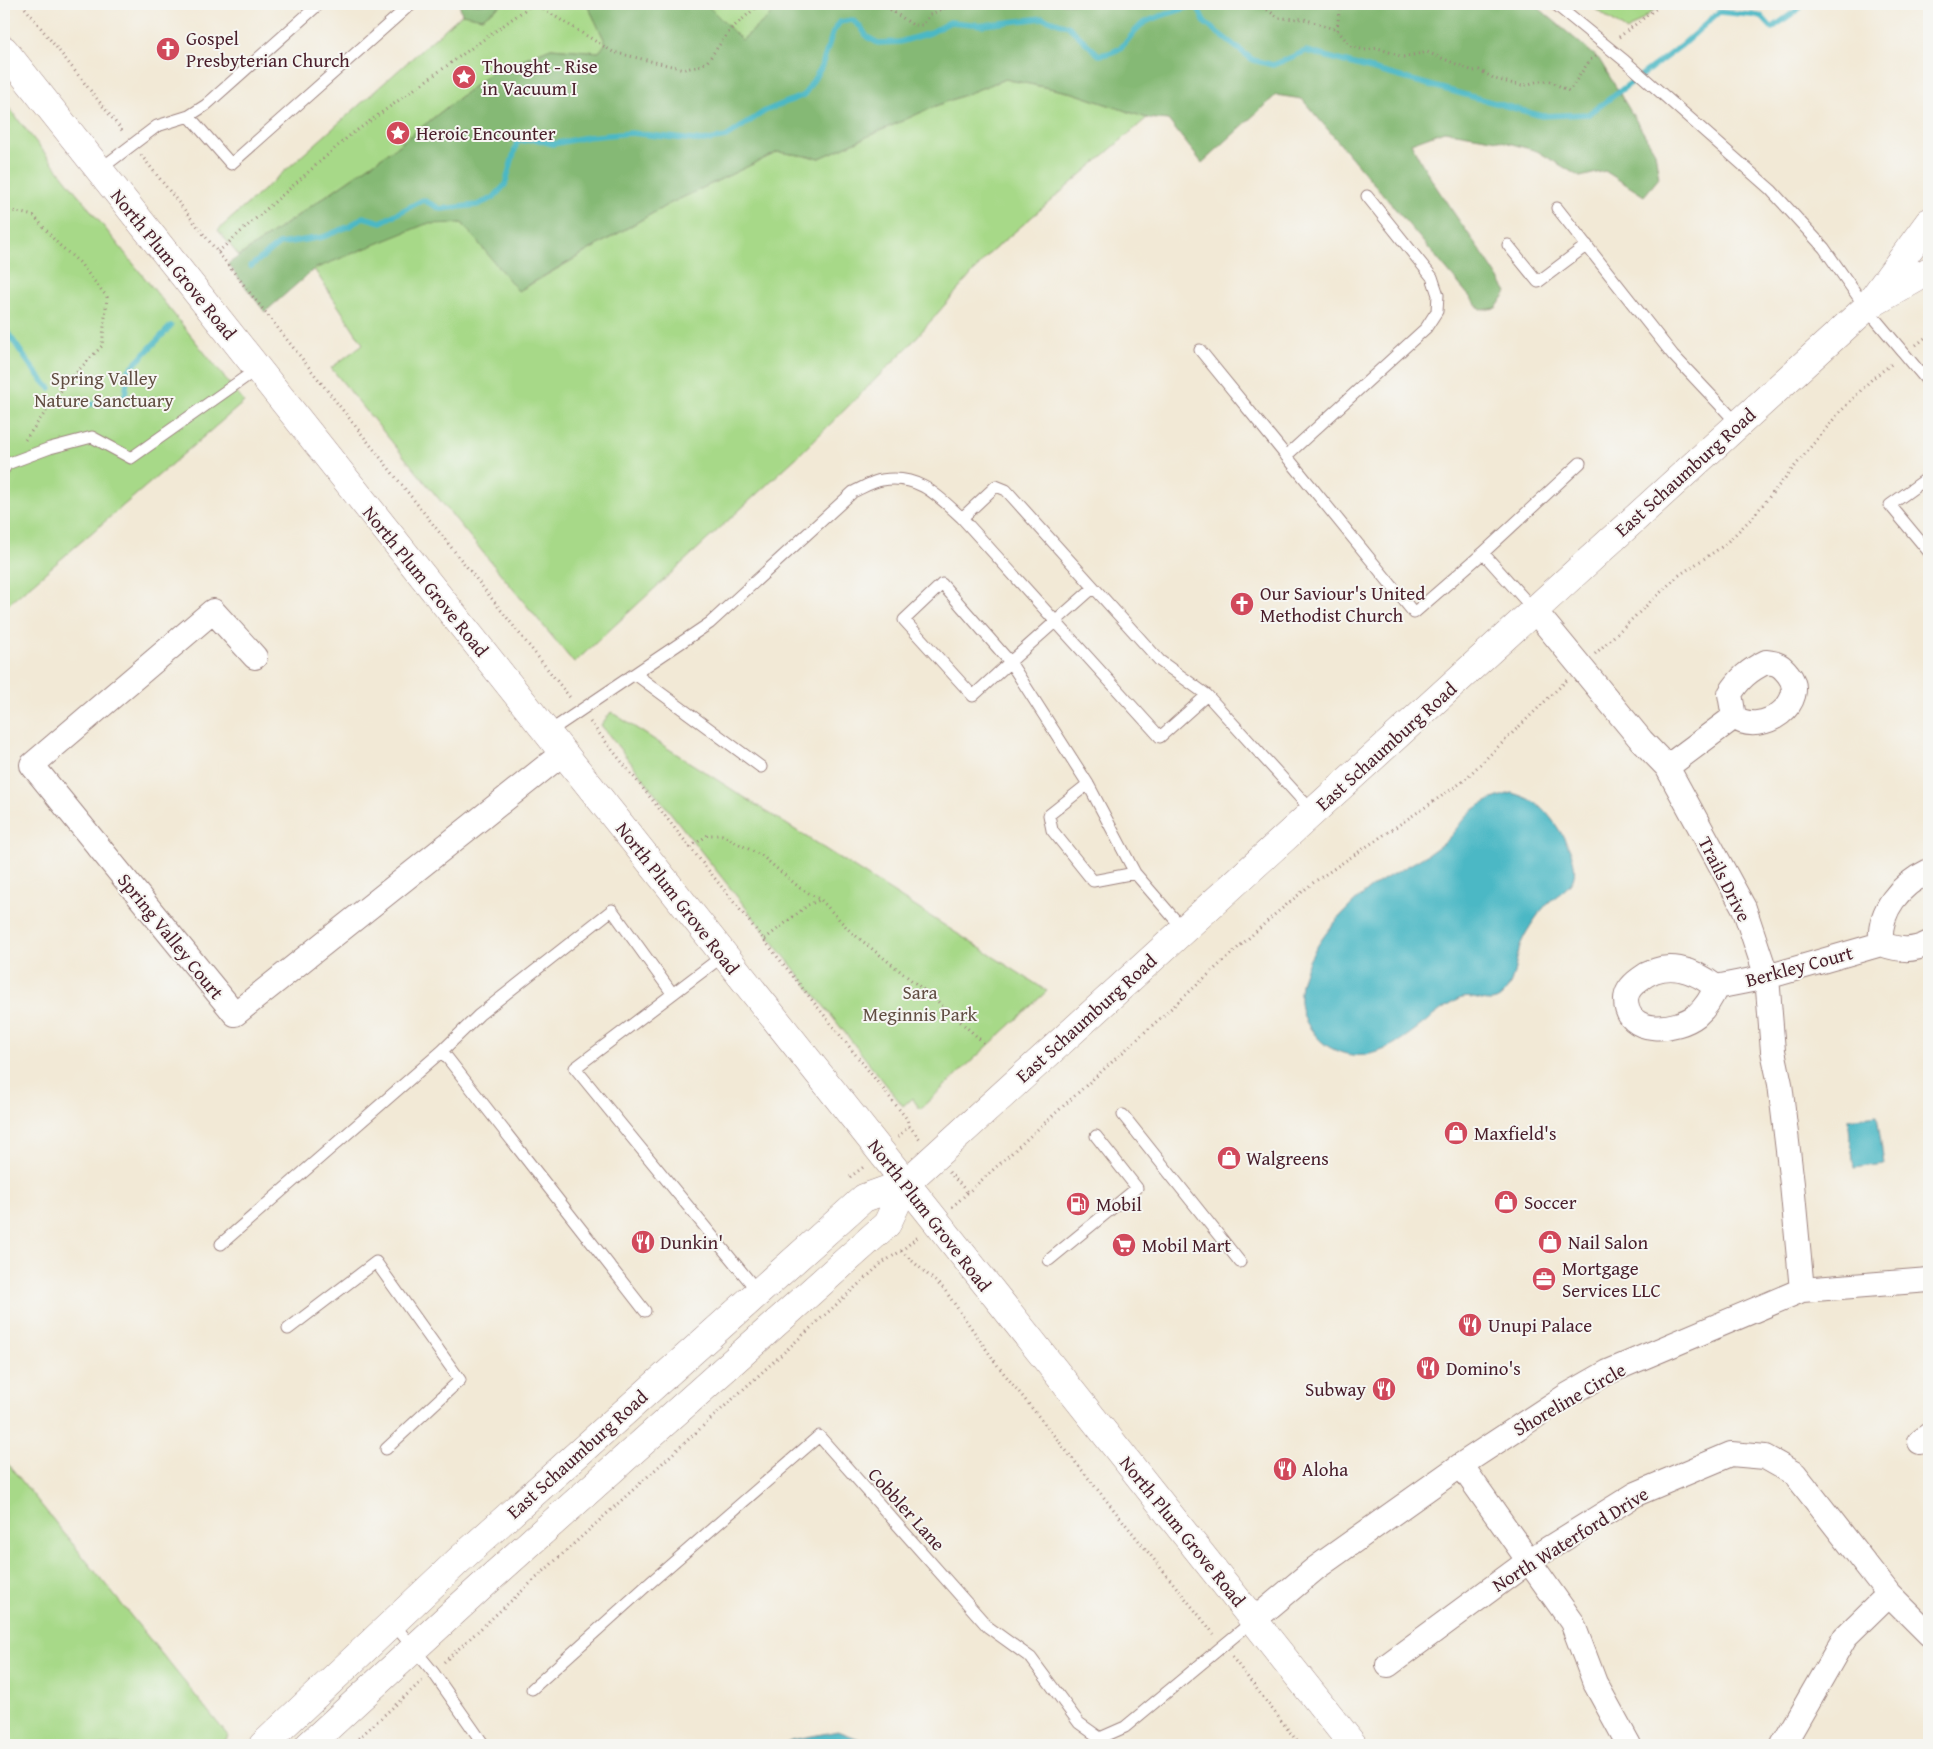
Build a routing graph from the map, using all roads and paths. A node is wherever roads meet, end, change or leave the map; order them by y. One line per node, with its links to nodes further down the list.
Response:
1 (22, 4): 16 (path)
2 (319, 4): 15 (lane)
3 (410, 4): 15 (lane)
4 (534, 4): 5 (path); 24 (path)
5 (760, 4)
6 (882, 4): 7 (path)
7 (955, 4)
8 (1258, 4): 12 (path)
9 (1340, 4): 12 (path)
10 (1555, 4): 13 (lane)
11 (1662, 4): 13 (path)
12 (1337, 30): 13 (path)
13 (1607, 46): 26 (lane)
14 (4, 50): 17 (main road, North Plum Grove Road)
15 (190, 116): 16 (lane)
16 (133, 144): 17 (lane); 24 (path)
17 (99, 170): 30 (main road, North Plum Grove Road)
18 (1367, 196): 33 (lane)
19 (1557, 208): 23 (lane)
20 (4, 209): 35 (path)
21 (1929, 222): 26 (main road, East Schaumburg Road)
22 (1508, 245): 23 (lane)
23 (1587, 245): 32 (lane)
24 (218, 252): 48 (path)
25 (1929, 271): 26 (main road, East Schaumburg Road)
26 (1866, 308): 29 (lane); 32 (main road, East Schaumburg Road)
27 (1929, 335): 29 (path)
28 (1200, 350): 33 (lane)
29 (1906, 353): 31 (lane); 45 (path)
30 (257, 368): 35 (lane); 50 (main road, North Plum Grove Road)
31 (1929, 383)
32 (1738, 424): 41 (main road, East Schaumburg Road)
33 (1286, 456): 39 (lane)
34 (1580, 463): 39 (lane)
35 (6, 466)
36 (1929, 477): 38 (lane)
37 (962, 518): 40 (lane); 42 (lane); 46 (lane)
38 (1929, 552)
39 (1483, 553): 41 (lane)
40 (1093, 588): 42 (lane); 47 (lane)
41 (1534, 610): 45 (street, Trails Drive); 54 (main road, East Schaumburg Road)
42 (1056, 621): 44 (lane); 47 (lane)
43 (255, 657): 50 (street, Spring Valley Court)
44 (1010, 662): 44 (lane); 53 (lane)
45 (1581, 666): 52 (street, Trails Drive); 73 (path)
46 (636, 674): 48 (lane); 51 (lane)
47 (1207, 695): 54 (lane)
48 (581, 711): 50 (lane); 55 (path)
49 (1734, 717): 52 (street)
50 (555, 743): 63 (main road, North Plum Grove Road)
51 (761, 767)
52 (1667, 767): 64 (street, Trails Drive)
53 (1088, 784): 57 (lane); 57 (lane)
54 (1313, 812): 59 (main road, East Schaumburg Road)
55 (690, 847): 58 (path); 60 (path)
56 (1929, 871): 62 (street)
57 (1135, 873): 59 (lane)
58 (821, 900): 60 (path); 67 (path)
59 (1184, 930): 72 (main road, East Schaumburg Road)
60 (764, 939): 70 (path)
61 (1929, 943): 62 (street, Berkley Court)
62 (1882, 944): 64 (street, Berkley Court)
63 (724, 955): 66 (lane); 72 (main road, North Plum Grove Road)
64 (1767, 977): 65 (street, Berkley Court); 78 (street, Trails Drive)
65 (1716, 987)
66 (672, 993): 68 (lane); 79 (lane)
67 (984, 1042)
68 (442, 1051): 74 (lane); 80 (lane)
69 (1122, 1115): 76 (lane)
70 (907, 1119)
71 (1096, 1136): 75 (lane)
72 (906, 1183): 79 (main road, East Schaumburg Road); 86 (main road, North Plum Grove Road); 90 (main road, East Schaumburg Road)
73 (969, 1194)
74 (221, 1244)
75 (1048, 1260)
76 (1240, 1262)
77 (1929, 1280): 78 (street, Shoreline Circle)
78 (1802, 1290): 83 (street, Shoreline Circle)
79 (759, 1294): 87 (main road, East Schaumburg Road)
80 (645, 1311)
81 (288, 1329): 82 (lane)
82 (386, 1449)
83 (1461, 1465): 84 (street); 86 (street, Shoreline Circle)
84 (1530, 1560): 85 (street, North Waterford Drive); 91 (street, North Waterford Drive); 100 (street)
85 (1889, 1594): 88 (street, North Waterford Drive); 101 (street)
86 (1254, 1620): 89 (lane, Cobbler Lane); 99 (main road, North Plum Grove Road)
87 (392, 1622): 90 (lane); 94 (main road, East Schaumburg Road)
88 (1929, 1634)
89 (1224, 1646): 92 (path); 93 (lane, Cobbler Lane); 98 (path)
90 (415, 1648): 92 (lane); 95 (main road, East Schaumburg Road)
91 (1388, 1665)
92 (432, 1672): 96 (path); 97 (lane)
93 (532, 1689)
94 (263, 1745)
95 (309, 1745)
96 (351, 1745)
97 (484, 1745)
98 (1300, 1745)
99 (1353, 1745)
100 (1629, 1745)
101 (1782, 1745)

